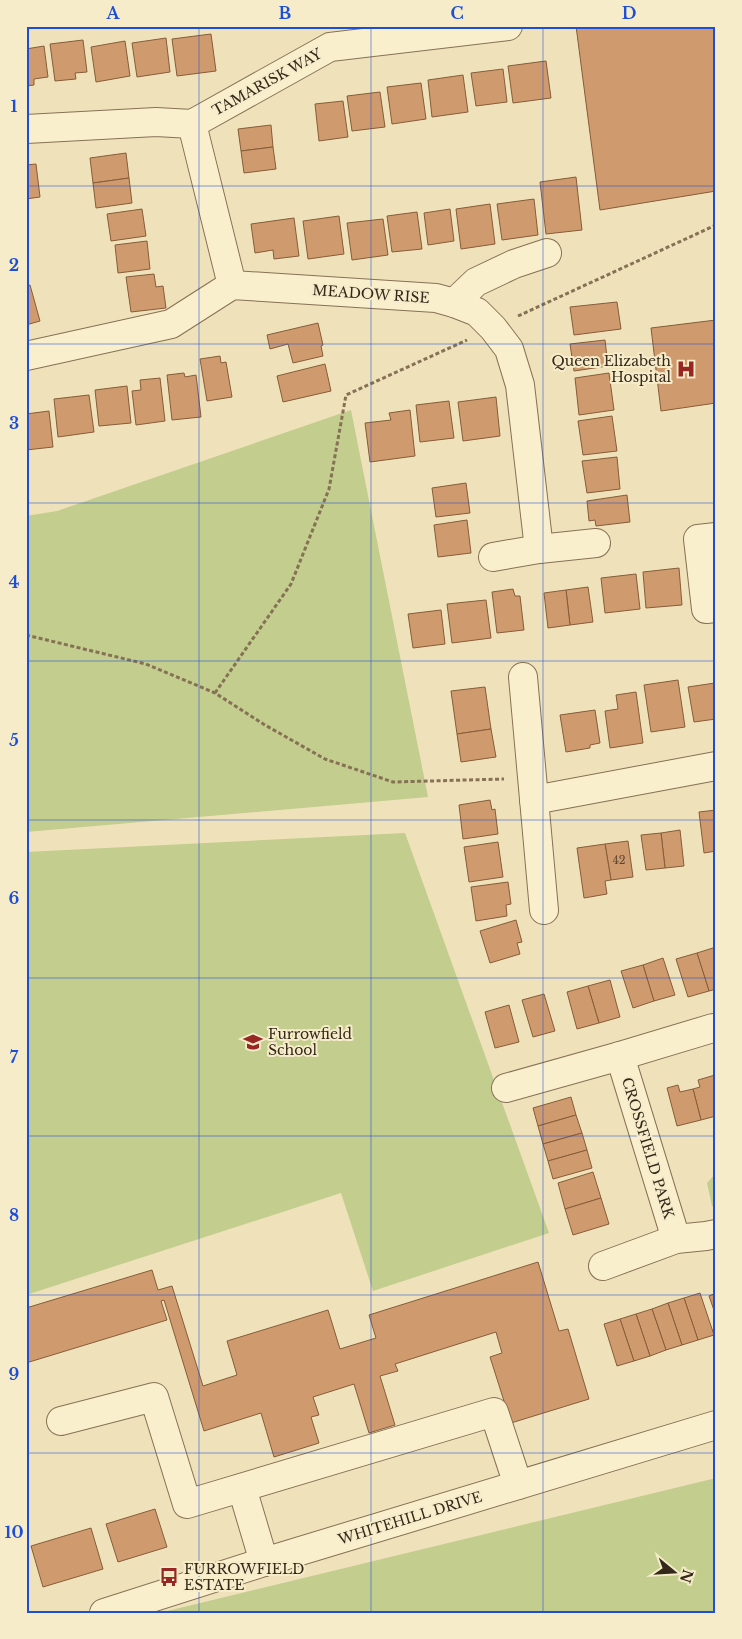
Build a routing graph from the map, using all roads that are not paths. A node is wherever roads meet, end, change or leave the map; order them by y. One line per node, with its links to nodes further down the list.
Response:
1 (508, 26): 2 (street, TAMARISK WAY)
2 (192, 124): 3 (street); 5 (street)
3 (26, 129)
4 (547, 253): 6 (street)
5 (232, 285): 6 (street, MEADOW RISE); 7 (street)
6 (454, 303): 10 (street, MEADOW RISE)
7 (26, 356)
8 (716, 537): 12 (street)
9 (596, 543): 10 (street)
10 (539, 549): 11 (street)
11 (492, 557)
12 (716, 608)
13 (523, 677): 15 (street)
14 (716, 766): 15 (street)
15 (533, 789): 16 (street)
16 (544, 910)
17 (713, 1028): 18 (street)
18 (620, 1056): 19 (street); 21 (street, CROSSFIELD PARK)
19 (506, 1088)
20 (716, 1234): 21 (street)
21 (676, 1239): 22 (street)
22 (603, 1266)
23 (61, 1421): 26 (street)
24 (716, 1425): 25 (street, WHITEHILL DRIVE)
25 (518, 1485): 26 (street); 27 (street, WHITEHILL DRIVE)
26 (242, 1488): 27 (street)
27 (264, 1562): 28 (street, WHITEHILL DRIVE)
28 (104, 1613)

